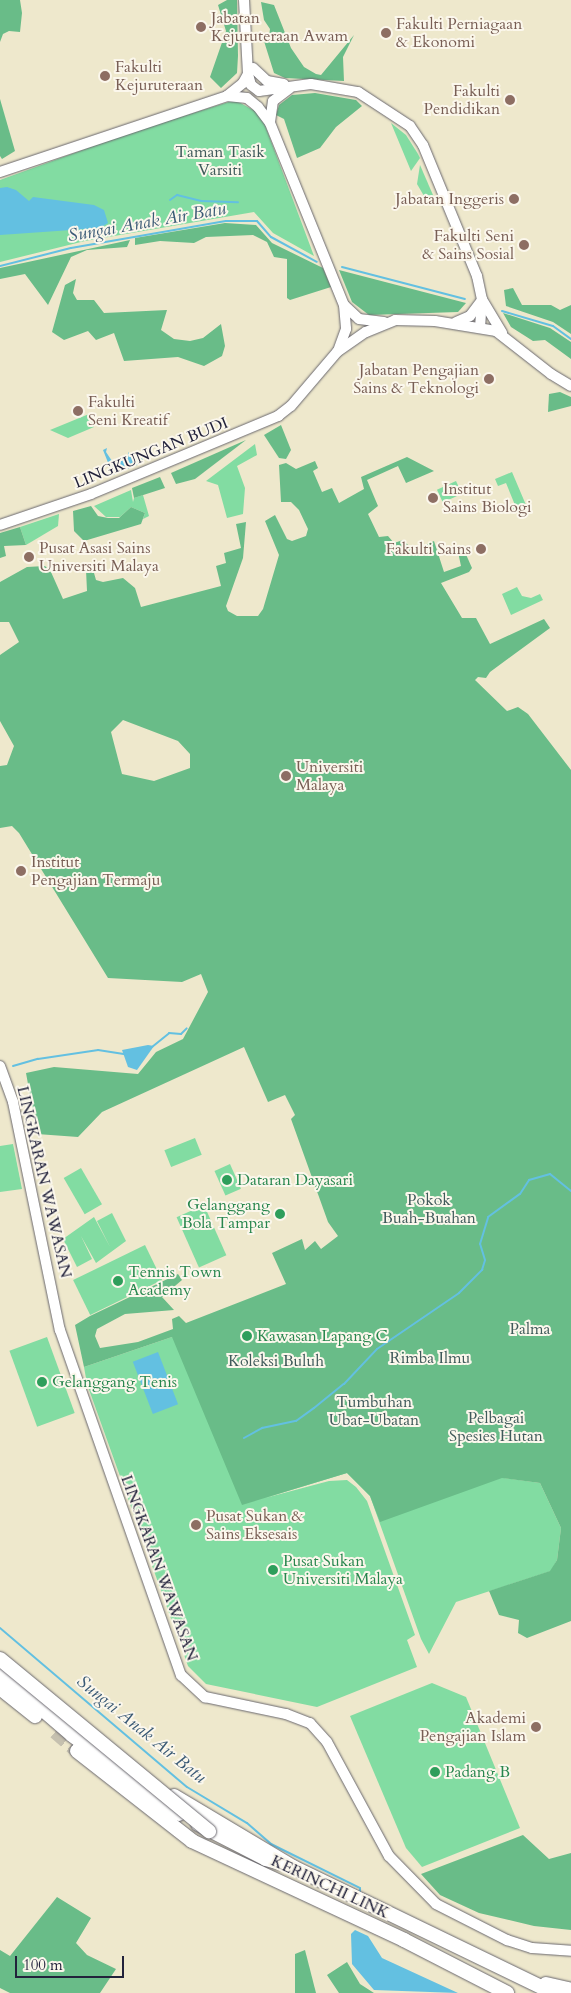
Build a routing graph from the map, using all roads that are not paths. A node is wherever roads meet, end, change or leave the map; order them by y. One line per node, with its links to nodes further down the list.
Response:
1 (244, 0): 2 (street)
2 (250, 71): 3 (street); 4 (street); 5 (street)
3 (297, 84): 4 (street); 6 (street); 8 (street)
4 (259, 92): 6 (street)
5 (226, 96): 6 (street); 7 (street)
6 (270, 123): 9 (street)
7 (0, 172)
8 (482, 299): 11 (street); 12 (street); 13 (street)
9 (344, 305): 10 (street); 14 (street)
10 (395, 320): 11 (street); 14 (street)
11 (454, 323): 12 (street)
12 (480, 327): 13 (street)
13 (504, 336): 15 (street)
14 (337, 352): 16 (street, LINGKUNGAN BUDI)
15 (571, 386)
16 (0, 525)
17 (0, 1066): 25 (street, LINGKARAN WAWASAN)
18 (0, 1658): 23 (highway); 24 (highway, bridge)
19 (0, 1673): 23 (highway)
20 (0, 1688): 21 (highway)
21 (55, 1732)
22 (77, 1751): 24 (highway, KERINCHI LINK)
23 (296, 1868): 26 (highway)
24 (275, 1880): 28 (highway, KERINCHI LINK)
25 (571, 1951)
26 (512, 1973): 27 (highway); 29 (highway)
27 (571, 1990)
28 (506, 1992)
29 (554, 1993)

